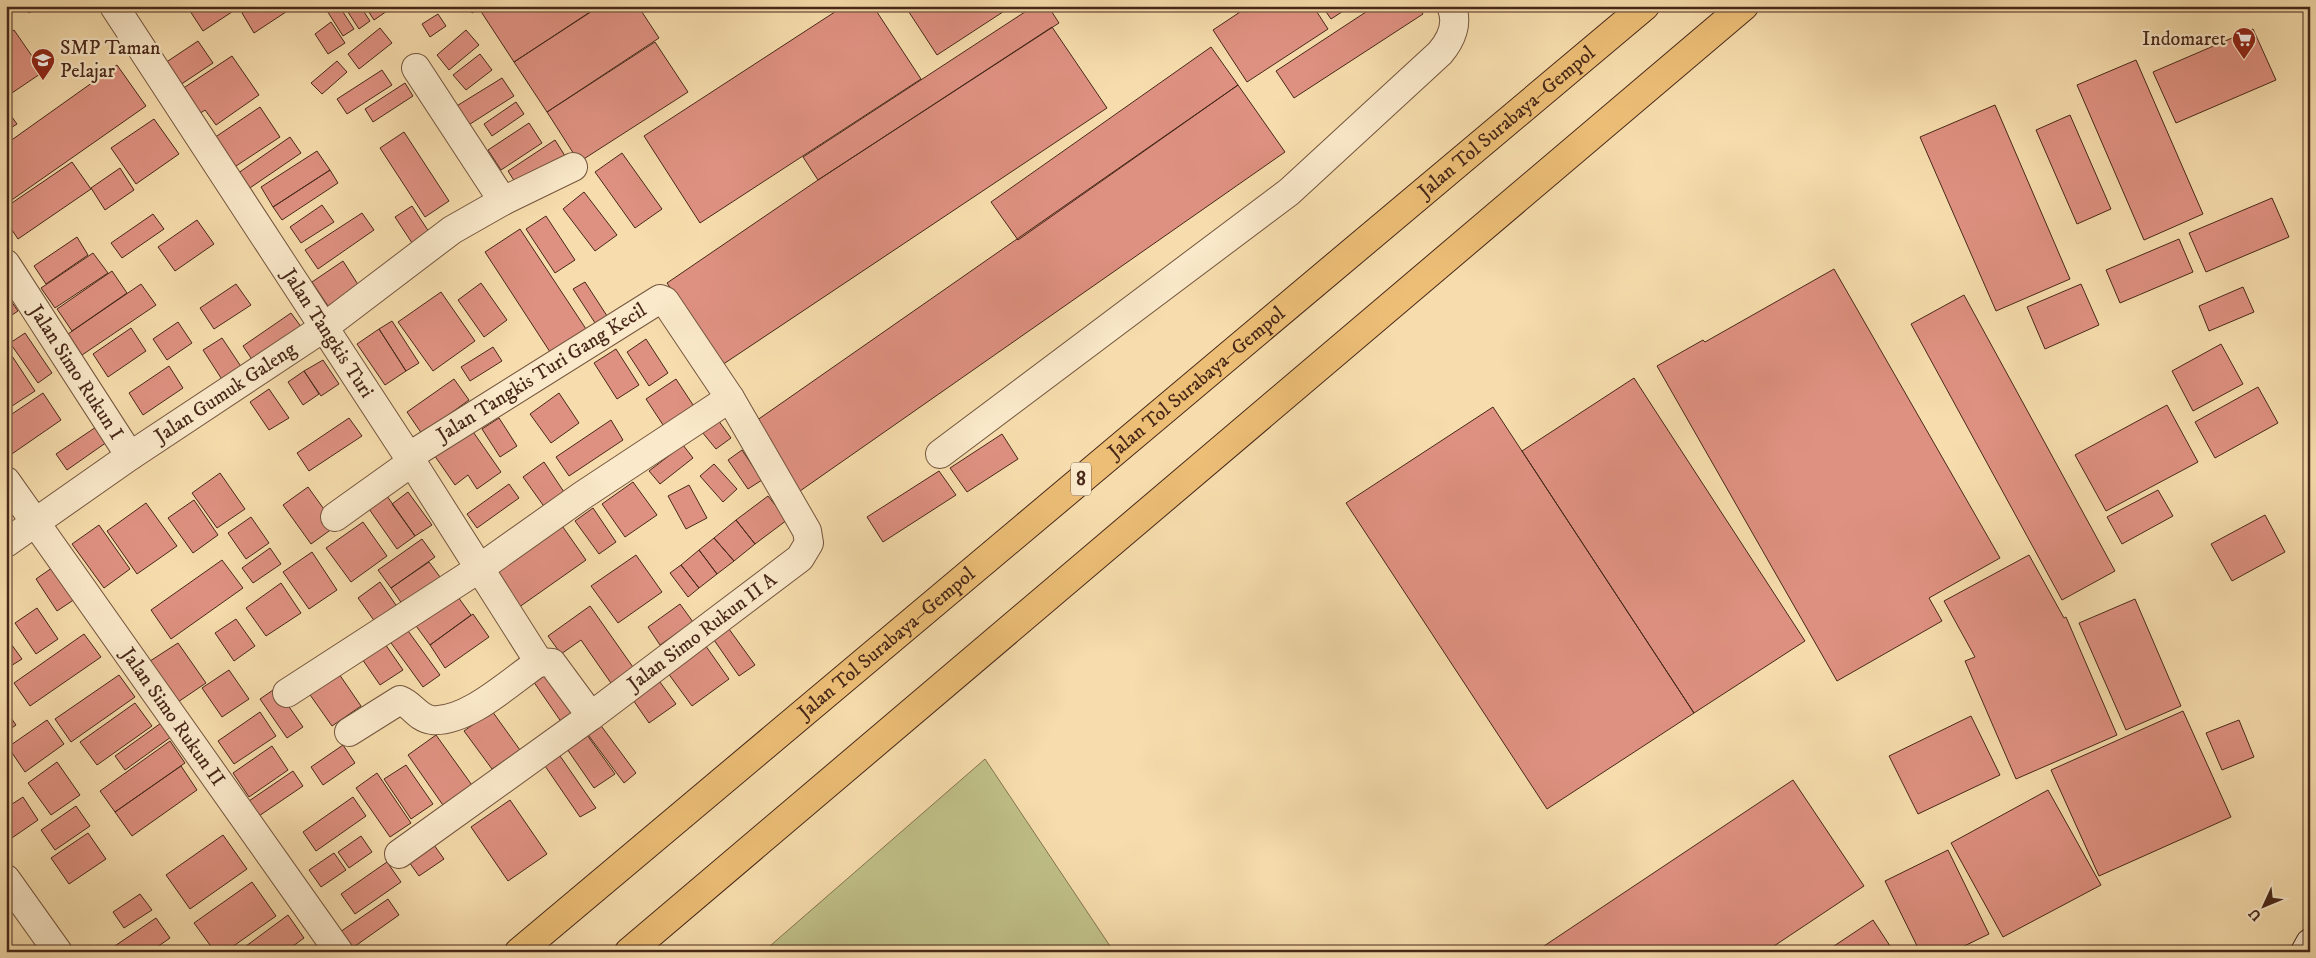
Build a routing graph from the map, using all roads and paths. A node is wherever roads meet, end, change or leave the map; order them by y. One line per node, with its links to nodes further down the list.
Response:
1 (114, 6): 9 (street, Jalan Tangkis Turi)
2 (1645, 6): 29 (highway, Jalan Tol Surabaya–Gempol / 8)
3 (1744, 6): 30 (highway)
4 (1452, 18): 11 (street)
5 (416, 68): 7 (street)
6 (573, 167): 7 (street, Jalan Gumuk Galeng)
7 (503, 201): 9 (street, Jalan Gumuk Galeng)
8 (6, 264): 12 (street, Jalan Simo Rukun I)
9 (324, 328): 12 (street, Jalan Gumuk Galeng); 13 (street, Jalan Tangkis Turi)
10 (730, 398): 13 (street, Jalan Tangkis Turi Gang Kecil); 18 (street, Jalan Tangkis Turi Gang Kecil); 19 (street)
11 (940, 454)
12 (130, 456): 16 (street, Jalan Gumuk Galeng)
13 (410, 460): 15 (street); 19 (street, Jalan Tangkis Turi)
14 (6, 481): 16 (street, Jalan Simo Rukun II)
15 (335, 517)
16 (36, 522): 17 (street, Jalan Gumuk Galeng); 28 (street, Jalan Simo Rukun II)
17 (6, 543)
18 (809, 543): 22 (street, Jalan Simo Rukun II A)
19 (480, 568): 20 (street, Jalan Tangkis Turi); 21 (street)
20 (539, 662): 22 (street); 23 (street)
21 (287, 693)
22 (591, 716): 24 (street, Jalan Simo Rukun II A)
23 (349, 732)
24 (400, 854)
25 (6, 879): 27 (street)
26 (2310, 943): 31 (street)
27 (58, 952)
28 (339, 952)
29 (519, 952)
30 (629, 952)
31 (2305, 952)

